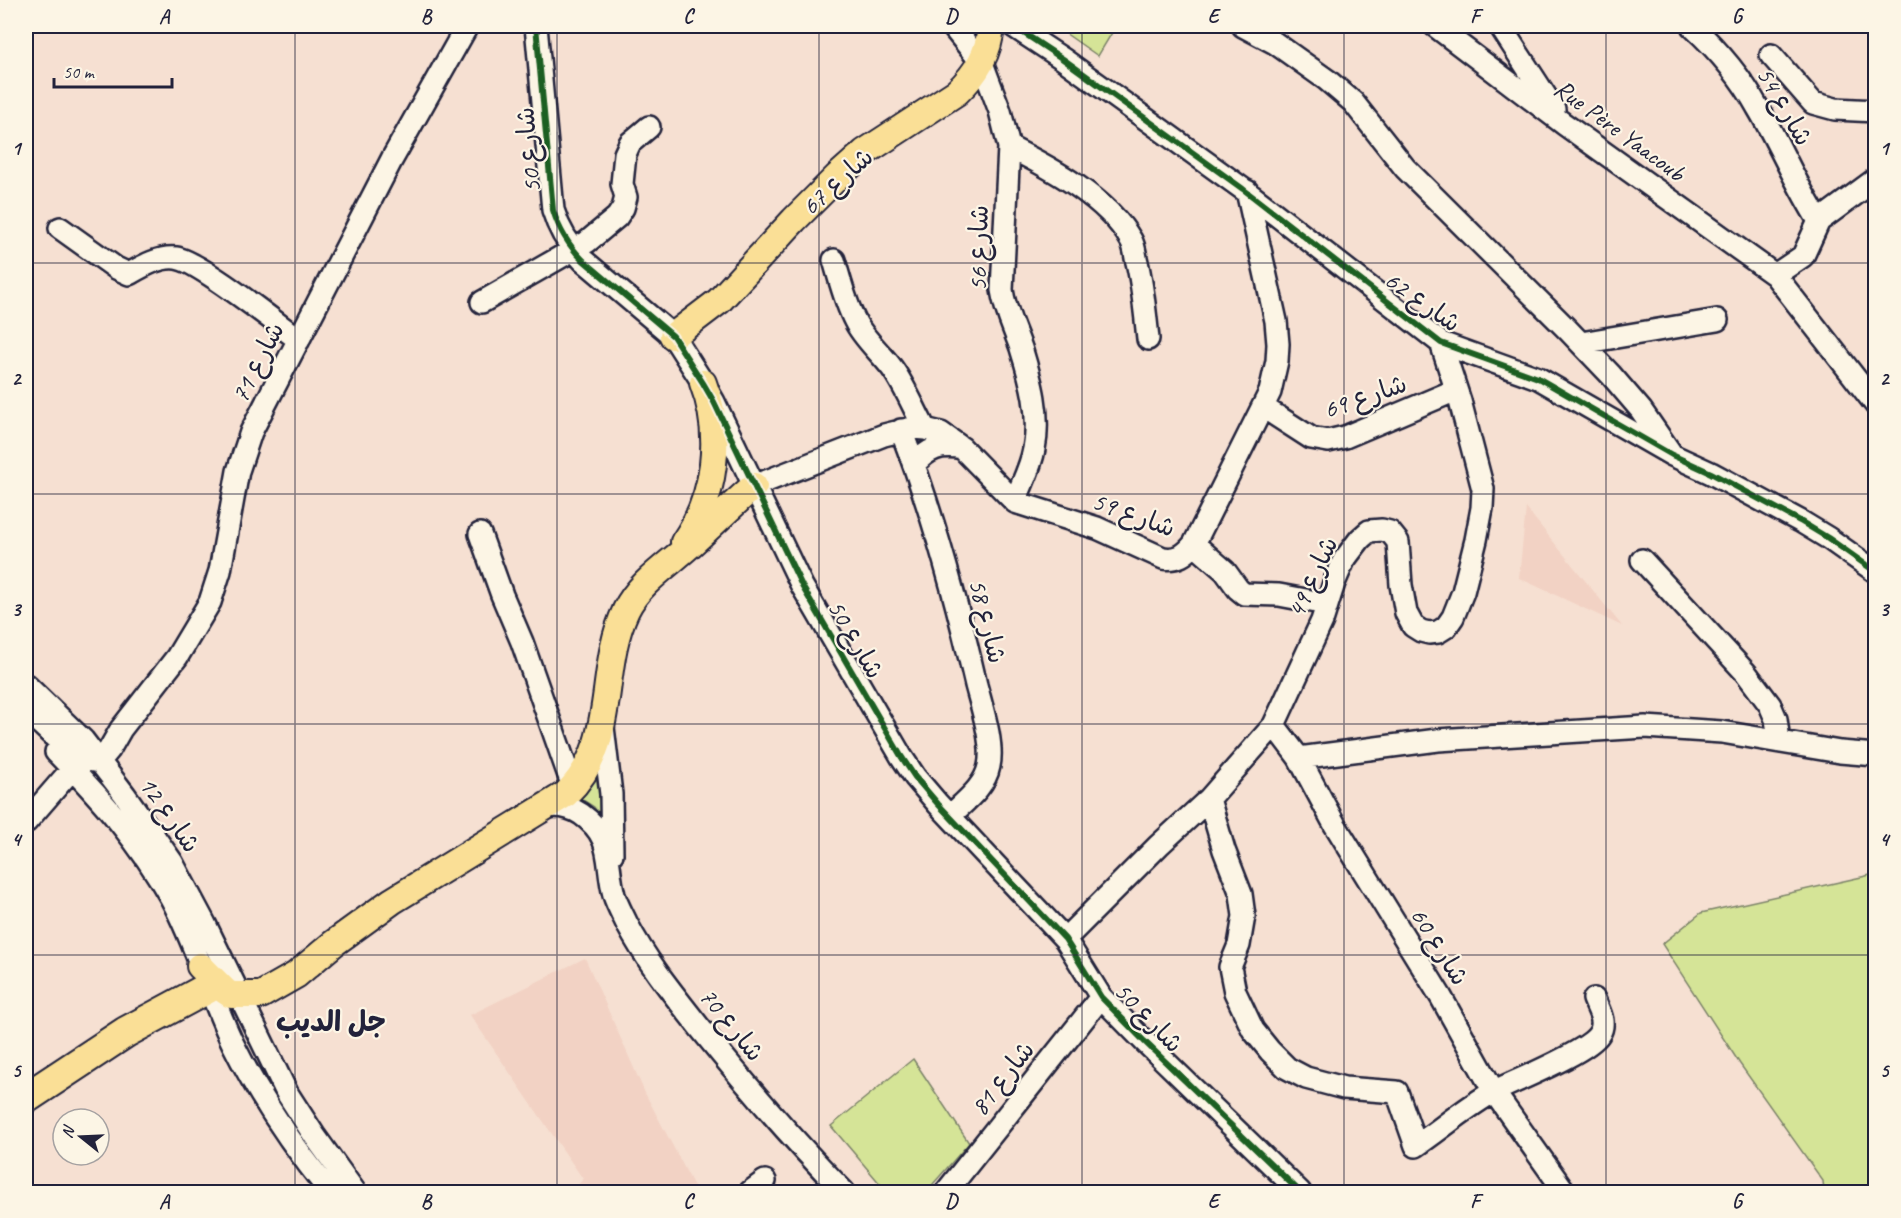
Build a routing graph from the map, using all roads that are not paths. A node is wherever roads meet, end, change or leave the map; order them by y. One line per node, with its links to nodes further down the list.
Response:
1 (467, 26): 27 (street, شارع 71)
2 (536, 26): 20 (street, شارع 50)
3 (952, 26): 11 (street, شارع 56)
4 (991, 26): 11 (main road, شارع 67)
5 (1013, 26): 17 (street, شارع 62)
6 (1243, 26): 29 (street)
7 (1435, 26): 13 (street, Rue Père Yaacoub)
8 (1692, 26): 18 (street, شارع 54)
9 (1502, 29): 13 (street)
10 (1770, 56): 12 (street)
11 (982, 63): 15 (street, شارع 56); 25 (main road, شارع 67)
12 (1875, 111)
13 (1564, 124): 22 (street, Rue Père Yaacoub)
14 (649, 127): 20 (street)
15 (1009, 147): 26 (street); 40 (street, شارع 56)
16 (1875, 179): 18 (street)
17 (1247, 191): 28 (street, شارع 62); 33 (street, شارع 59)
18 (1819, 221): 22 (street)
19 (60, 228): 27 (street)
20 (573, 250): 23 (street); 25 (street, شارع 50)
21 (834, 260): 34 (street)
22 (1775, 275): 32 (street, Rue Père Yaacoub)
23 (482, 302)
24 (1717, 320): 29 (street)
25 (673, 336): 30 (street, شارع 50)
26 (1148, 339)
27 (299, 340): 52 (street, شارع 71)
28 (1441, 343): 31 (street, شارع 49); 37 (street, شارع 62)
29 (1581, 344): 37 (street)
30 (703, 383): 39 (street, شارع 50); 44 (main road)
31 (1456, 390): 33 (street, شارع 69); 46 (street, شارع 49)
32 (1875, 405)
33 (1263, 407): 42 (street, شارع 59)
34 (925, 429): 35 (street, شارع 59); 36 (street, شارع 59)
35 (901, 430): 38 (street, شارع 58); 39 (street, شارع 59)
36 (962, 448): 38 (street); 40 (street, شارع 59)
37 (1672, 455): 45 (street, شارع 62)
38 (914, 465): 62 (street, شارع 58)
39 (754, 486): 44 (main road); 62 (street, شارع 50)
40 (1015, 502): 42 (street, شارع 59)
41 (480, 534): 59 (street)
42 (1194, 544): 46 (street)
43 (1642, 560): 54 (street)
44 (661, 570): 50 (main road)
45 (1875, 572)
46 (1327, 604): 51 (street, شارع 49)
47 (26, 685): 53 (street, شارع 12)
48 (26, 712): 57 (street)
49 (26, 722): 58 (street, شارع 12)
50 (603, 722): 59 (main road); 64 (street)
51 (1274, 725): 56 (street, شارع 60); 60 (street, شارع 49)
52 (121, 729): 53 (street); 57 (street, شارع 71)
53 (83, 740): 57 (street, شارع 12)
54 (1779, 741): 55 (street); 56 (street)
55 (1875, 755)
56 (1299, 758): 71 (street, شارع 60)
57 (99, 762): 66 (street, شارع 12)
58 (72, 769): 63 (street); 66 (street, شارع 12)
59 (573, 787): 61 (main road)
60 (1209, 799): 65 (street, شارع 49); 71 (street)
61 (547, 807): 64 (street); 66 (main road)
62 (950, 816): 65 (street, شارع 50)
63 (26, 822)
64 (611, 869): 75 (street, شارع 70)
65 (1065, 939): 67 (street, شارع 50)
66 (220, 983): 69 (highway); 73 (street); 74 (street)
67 (1101, 997): 76 (street, شارع 81); 77 (street, شارع 50)
68 (1594, 999): 71 (street)
69 (122, 1034): 70 (highway); 72 (highway)
70 (26, 1079)
71 (1494, 1092): 78 (street, شارع 60)
72 (26, 1098)
73 (330, 1192)
74 (355, 1192)
75 (844, 1192)
76 (946, 1192)
77 (1300, 1192)
78 (1565, 1192)

